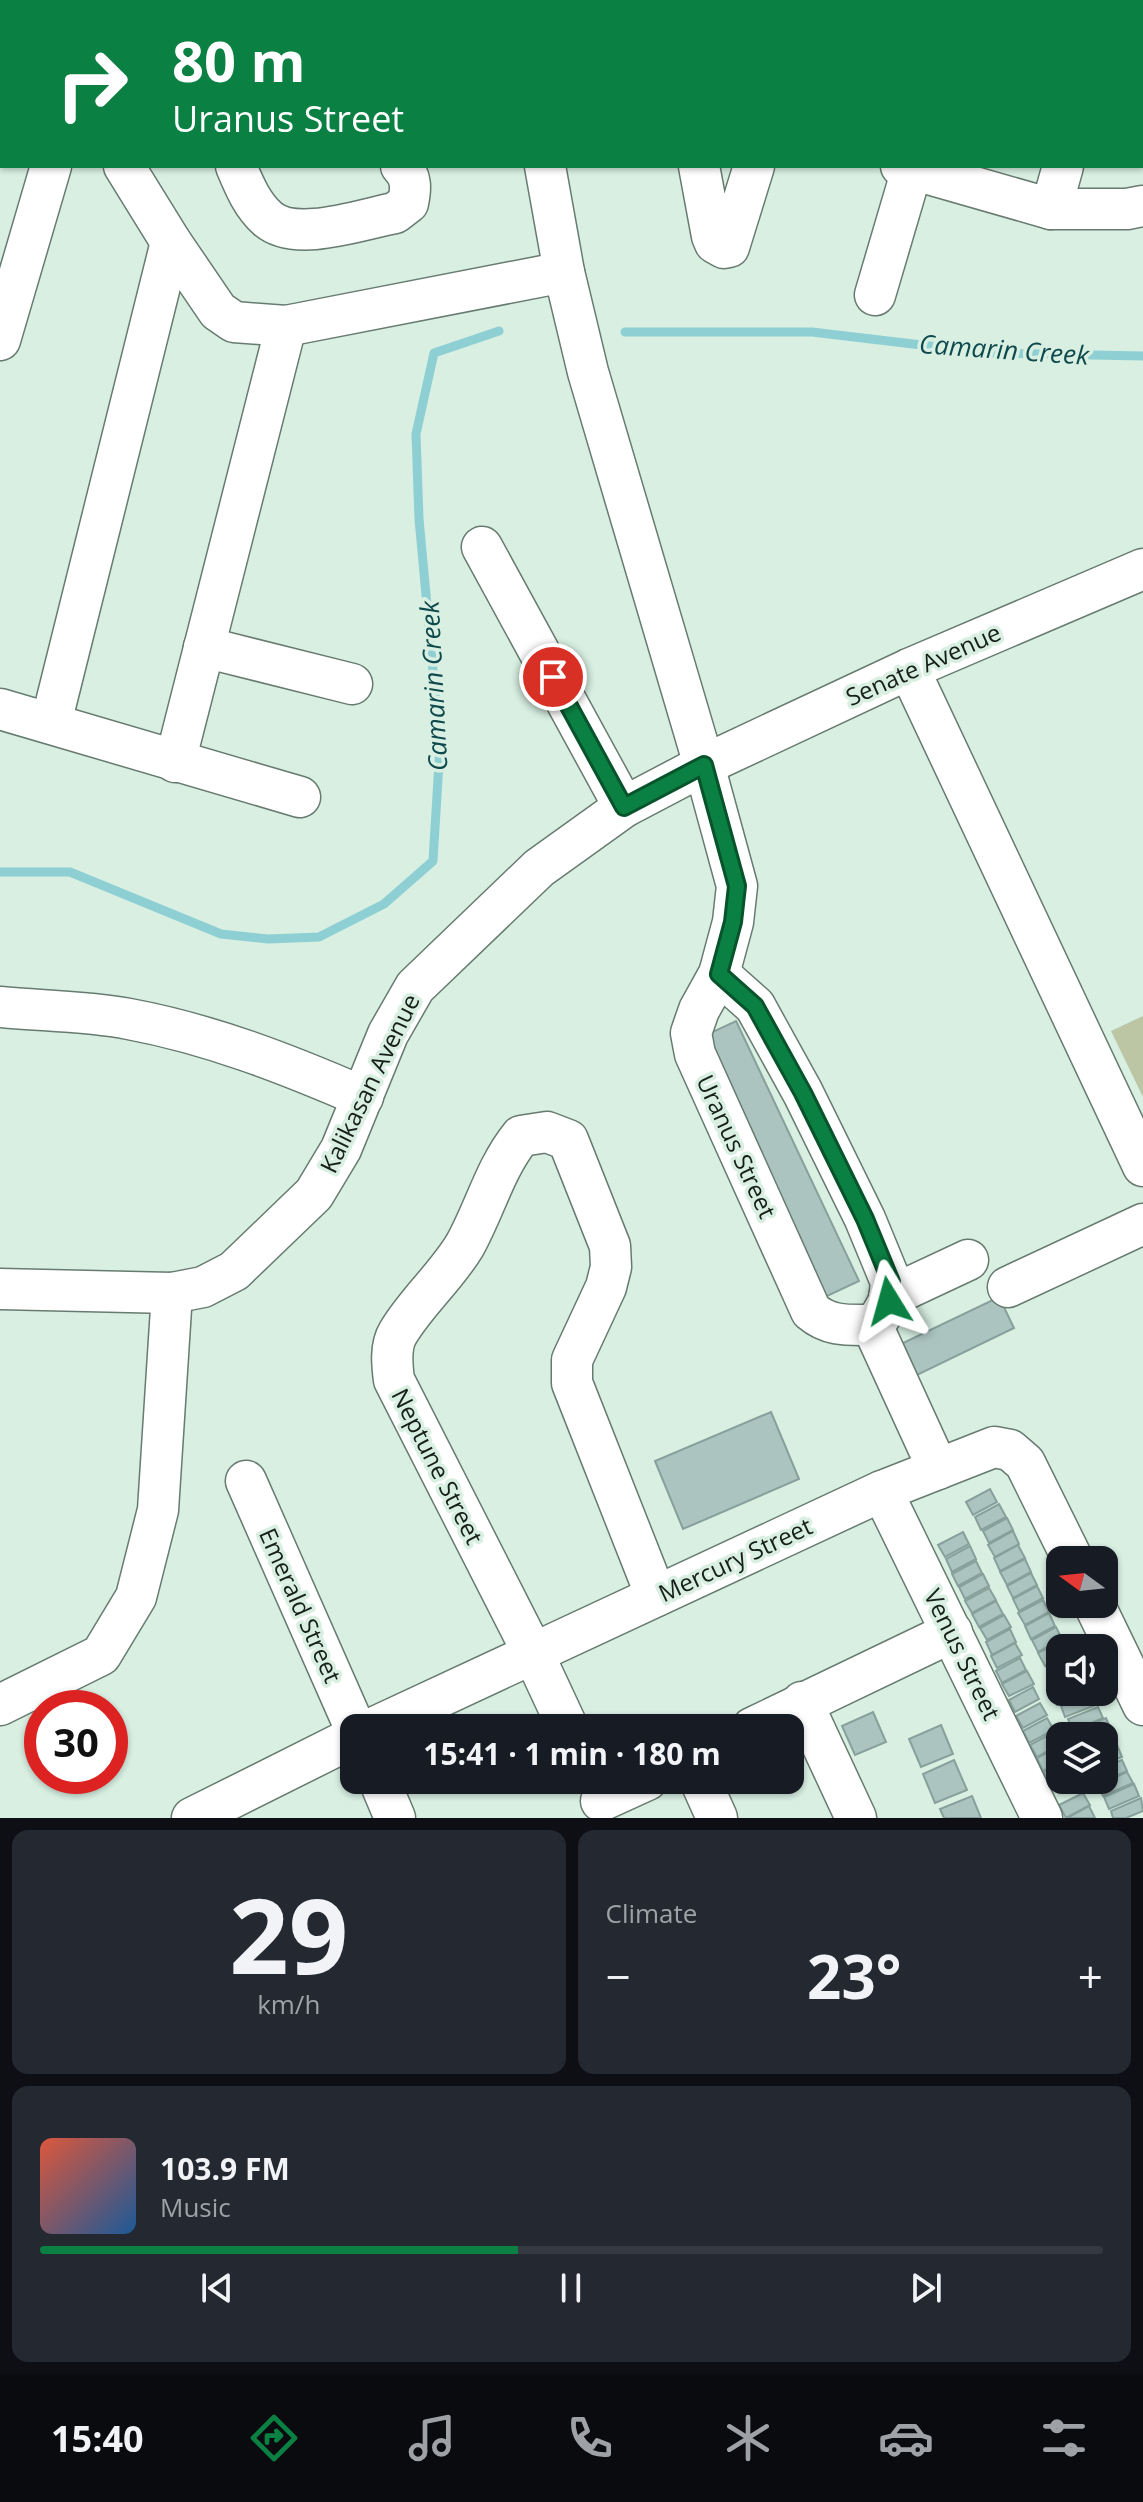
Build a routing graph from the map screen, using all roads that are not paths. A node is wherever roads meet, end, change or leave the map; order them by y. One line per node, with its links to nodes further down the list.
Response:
1 (50, 168): 17 (street)
2 (125, 168): 13 (street)
3 (237, 168): 4 (street)
4 (403, 168)
5 (545, 168): 14 (street, Uranus Street)
6 (699, 168): 7 (street)
7 (753, 168)
8 (909, 168): 15 (street)
9 (912, 168): 12 (street)
10 (1062, 168): 12 (street)
11 (1143, 206): 12 (street)
12 (1051, 209)
13 (171, 242): 16 (street); 24 (street)
14 (568, 285): 16 (street); 26 (street, Uranus Street)
15 (875, 295)
16 (286, 326): 20 (street)
17 (0, 340)
18 (482, 547): 28 (street)
19 (1141, 573): 21 (street, Senate Avenue)
20 (204, 647): 22 (street); 25 (street)
21 (909, 669): 26 (street, Senate Avenue); 32 (street)
22 (352, 684)
23 (0, 709): 24 (street)
24 (51, 723): 25 (street)
25 (175, 762): 27 (street)
26 (704, 765): 28 (street, Kalikasan Avenue); 29 (street, Uranus Street)
27 (300, 797)
28 (624, 807): 31 (street, Kalikasan Avenue)
29 (719, 974): 38 (street); 38 (street, Uranus Street)
30 (0, 1007): 31 (street)
31 (363, 1097): 37 (street, Kalikasan Avenue)
32 (1143, 1166)
33 (1143, 1224): 35 (street)
34 (968, 1260): 38 (street)
35 (1008, 1287)
36 (0, 1289): 37 (street, Kalikasan Avenue)
37 (172, 1293): 48 (street)
38 (880, 1311): 39 (street)
39 (938, 1469): 41 (street, Mercury Street); 42 (street, Mercury Street)
40 (246, 1481): 50 (street, Emerald Street)
41 (882, 1491): 43 (street, Mercury Street); 45 (street, Venus Street)
42 (1066, 1546)
43 (656, 1596): 46 (street, Mercury Street); 46 (street, Neptune Street)
44 (1101, 1618): 49 (street)
45 (952, 1632): 47 (street); 61 (street, Venus Street)
46 (533, 1653): 51 (street, Mercury Street); 52 (street, Neptune Street)
47 (802, 1702): 53 (street); 60 (street)
48 (0, 1705)
49 (1143, 1705)
50 (349, 1714)
51 (403, 1714)
52 (561, 1714)
53 (779, 1714)
54 (340, 1744): 57 (street)
55 (385, 1794): 58 (street)
56 (706, 1794): 59 (street)
57 (192, 1818)
58 (395, 1818)
59 (717, 1818)
60 (856, 1818)
61 (1042, 1818)

